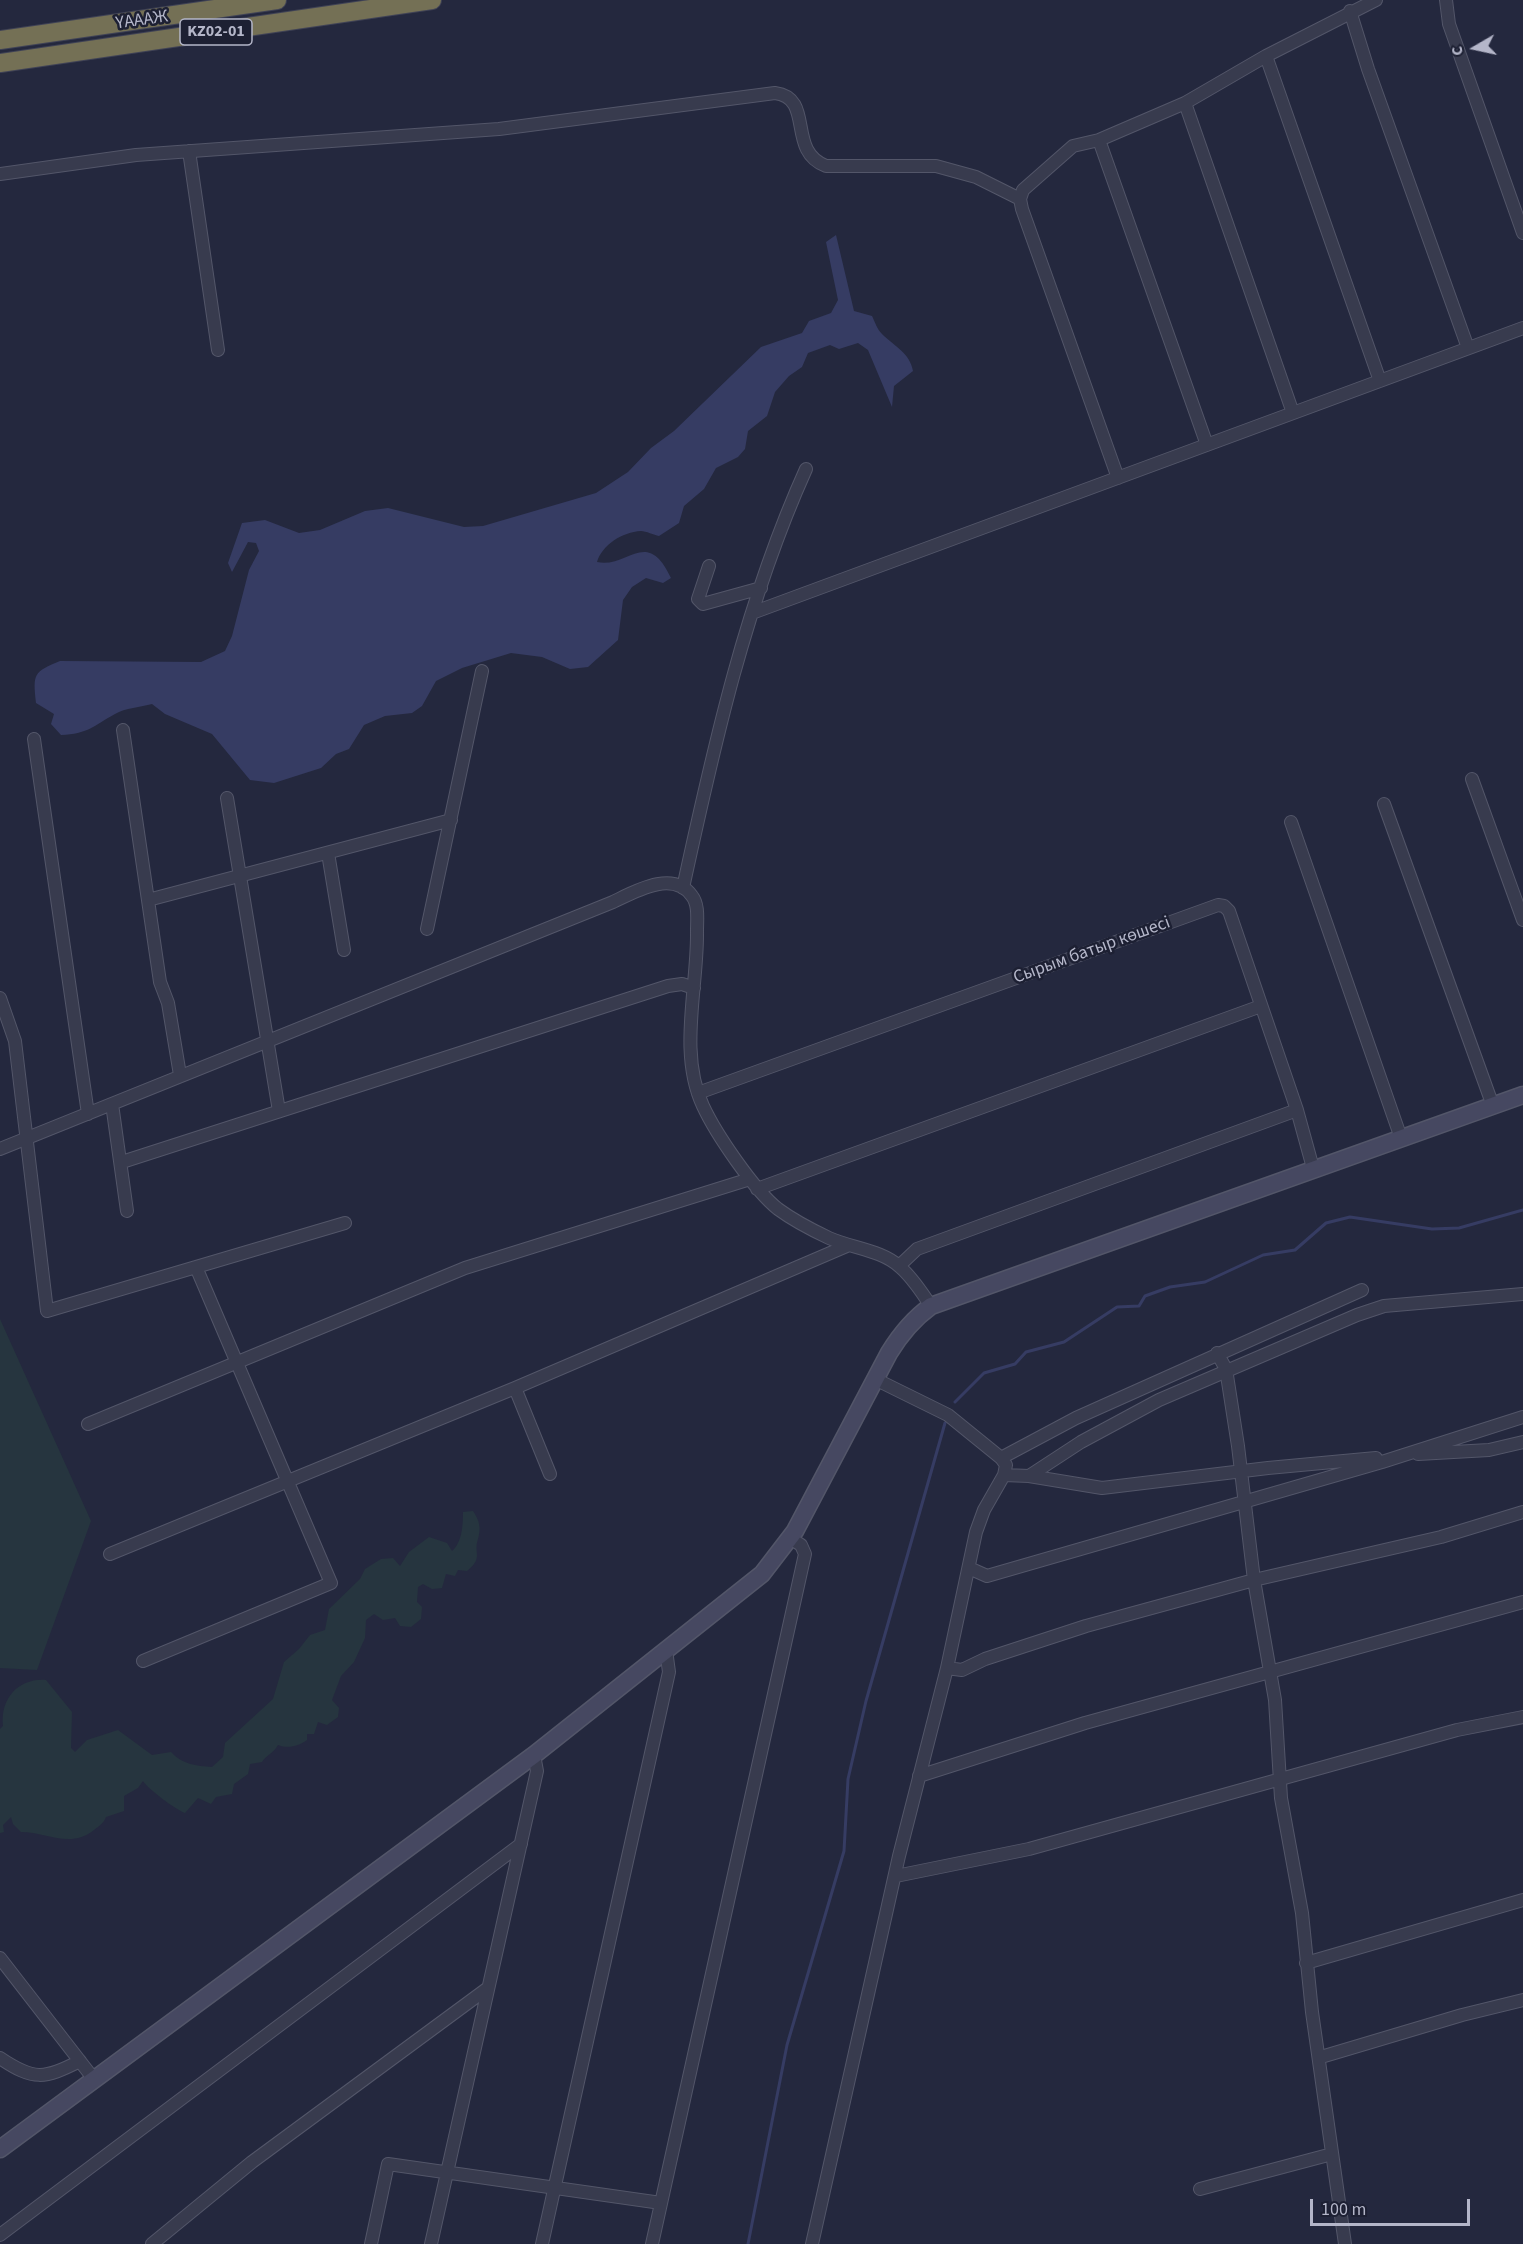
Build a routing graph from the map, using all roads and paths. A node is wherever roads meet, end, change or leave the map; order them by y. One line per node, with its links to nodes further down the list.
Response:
1 (277, 0): 6 (highway, ҮАААЖ / KZ02-01)
2 (432, 0): 8 (highway, ҮАААЖ / KZ02-01)
3 (1376, 0): 5 (street)
4 (1446, 0): 14 (street)
5 (1350, 11): 7 (street); 16 (street)
6 (0, 40)
7 (1266, 56): 9 (street); 18 (street)
8 (0, 63)
9 (1185, 103): 10 (street); 19 (street)
10 (1099, 140): 13 (street); 20 (street)
11 (189, 151): 12 (street); 13 (street); 17 (street)
12 (0, 174)
13 (1020, 199): 22 (street)
14 (1523, 233)
15 (1523, 328): 16 (street)
16 (1468, 348): 18 (street)
17 (218, 350)
18 (1380, 381): 19 (street)
19 (1293, 413): 20 (street)
20 (1206, 445): 22 (street)
21 (806, 469): 24 (street)
22 (1118, 478): 25 (street)
23 (709, 566): 24 (street)
24 (761, 588): 25 (street)
25 (752, 613): 36 (street)
26 (482, 671): 32 (street)
27 (123, 730): 37 (street)
28 (34, 739): 52 (street)
29 (1472, 779): 38 (street)
30 (227, 798): 35 (street)
31 (1384, 804): 49 (street)
32 (451, 820): 34 (street); 39 (street)
33 (1292, 822): 53 (street)
34 (328, 853): 35 (street); 40 (street)
35 (240, 876): 37 (street); 44 (street)
36 (683, 888): 41 (street); 44 (street)
37 (148, 900): 45 (street)
38 (1523, 920)
39 (427, 929)
40 (344, 950)
41 (694, 988): 46 (street); 51 (street)
42 (0, 998): 54 (street)
43 (1261, 1006): 46 (street, Сырым батыр көшесі); 50 (street, Сырым батыр көшесі); 58 (street)
44 (268, 1040): 45 (street); 51 (street)
45 (180, 1075): 48 (street)
46 (698, 1094): 58 (street)
47 (1523, 1095): 49 (main road)
48 (112, 1104): 52 (street); 56 (street)
49 (1493, 1106): 53 (main road)
50 (1298, 1110): 57 (street, Сырым батыр көшесі); 62 (street)
51 (279, 1112): 56 (street)
52 (88, 1114): 54 (street)
53 (1401, 1138): 57 (main road)
54 (26, 1139): 55 (street); 63 (street)
55 (0, 1149)
56 (122, 1162): 59 (street)
57 (1313, 1168): 66 (main road)
58 (754, 1184): 61 (street); 68 (street)
59 (127, 1211)
60 (345, 1223): 63 (street)
61 (849, 1245): 62 (street); 71 (street)
62 (899, 1266): 66 (street)
63 (196, 1267): 68 (street)
64 (1362, 1290): 67 (street)
65 (1523, 1294): 69 (street)
66 (931, 1306): 70 (main road)
67 (1217, 1353): 69 (street); 76 (street)
68 (236, 1361): 73 (street); 81 (street)
69 (1226, 1369): 77 (street); 80 (street)
70 (875, 1379): 76 (street); 84 (main road)
71 (515, 1388): 78 (street); 81 (street)
72 (1523, 1418): 75 (street)
73 (88, 1424)
74 (1523, 1442): 75 (street)
75 (1393, 1457): 77 (street); 82 (street)
76 (1001, 1458): 79 (street)
77 (1241, 1471): 80 (street); 82 (street)
78 (550, 1474)
79 (1004, 1475): 80 (street); 86 (street)
80 (1029, 1476)
81 (288, 1482): 85 (street); 90 (street)
82 (1244, 1501): 86 (street); 87 (street)
83 (1523, 1512): 87 (street)
84 (790, 1538): 89 (main road); 113 (street)
85 (110, 1554)
86 (969, 1568): 91 (street)
87 (1254, 1580): 91 (street); 92 (street)
88 (1523, 1602): 92 (street)
89 (666, 1650): 94 (main road); 111 (street)
90 (143, 1660)
91 (947, 1668): 95 (street)
92 (1268, 1673): 95 (street); 96 (street)
93 (1523, 1717): 96 (street)
94 (534, 1755): 97 (street); 107 (main road)
95 (919, 1776): 98 (street)
96 (1280, 1779): 98 (street); 101 (street)
97 (521, 1844): 102 (street); 114 (street)
98 (896, 1876): 120 (street)
99 (1523, 1900): 101 (street)
100 (0, 1958): 106 (street)
101 (1306, 1963): 104 (street)
102 (488, 1988): 110 (street); 115 (street)
103 (1523, 2000): 104 (street)
104 (1321, 2057): 109 (street)
105 (0, 2058): 106 (street)
106 (80, 2061): 107 (street)
107 (93, 2078): 108 (main road)
108 (0, 2149)
109 (1332, 2154): 112 (street); 121 (street)
110 (447, 2173): 111 (street); 116 (street); 117 (street)
111 (554, 2188): 113 (street); 118 (street)
112 (1200, 2189)
113 (661, 2203): 119 (street)
114 (0, 2235)
115 (152, 2244)
116 (371, 2244)
117 (431, 2244)
118 (542, 2244)
119 (652, 2244)
120 (812, 2244)
121 (1345, 2244)

